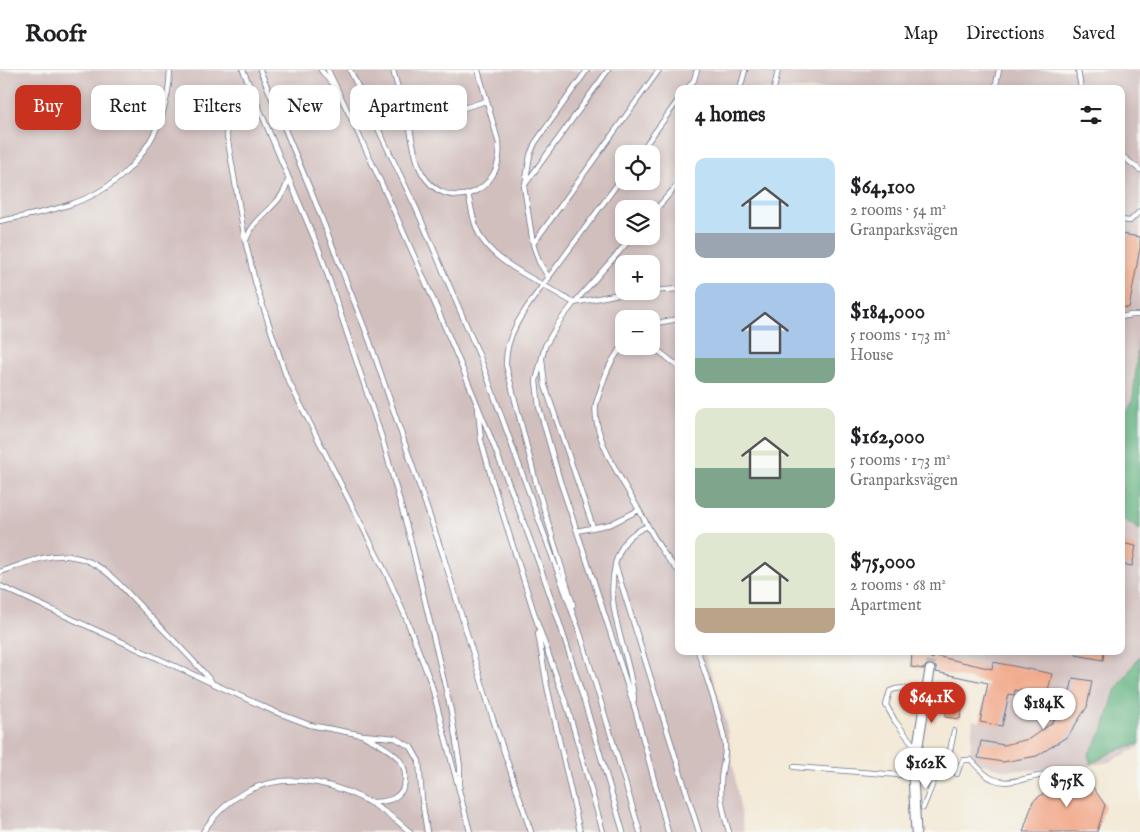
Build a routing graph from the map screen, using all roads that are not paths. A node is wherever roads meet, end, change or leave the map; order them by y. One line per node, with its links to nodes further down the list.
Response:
1 (170, 70): 42 (lane)
2 (243, 70): 34 (lane)
3 (260, 70): 90 (lane)
4 (321, 70): 17 (lane)
5 (328, 70): 18 (lane)
6 (350, 70): 70 (lane)
7 (393, 70): 19 (lane)
8 (478, 70): 26 (lane)
9 (587, 70): 35 (lane)
10 (608, 70): 35 (lane)
11 (658, 70): 44 (lane)
12 (697, 70): 20 (lane)
13 (745, 70): 21 (lane)
14 (778, 70): 22 (lane)
15 (999, 70): 23 (lane)
16 (1078, 70): 24 (lane)
17 (332, 85)
18 (335, 85)
19 (397, 85)
20 (690, 85)
21 (741, 85)
22 (775, 85)
23 (996, 85)
24 (1080, 85)
25 (340, 96): 60 (lane)
26 (486, 101): 28 (lane); 38 (lane)
27 (675, 104): 31 (lane)
28 (467, 107)
29 (226, 130): 43 (lane)
30 (410, 130): 38 (lane)
31 (646, 145)
32 (1125, 158): 33 (lane)
33 (1140, 170)
34 (288, 179): 43 (lane); 83 (lane)
35 (524, 186): 44 (lane)
36 (615, 187): 46 (lane)
37 (675, 188): 39 (lane)
38 (468, 194): 47 (lane)
39 (660, 205)
40 (1140, 211): 41 (lane)
41 (1125, 220)
42 (0, 221)
43 (245, 240): 83 (lane)
44 (533, 244): 46 (lane)
45 (625, 245): 51 (lane)
46 (549, 278): 47 (lane)
47 (543, 285): 51 (lane); 70 (lane)
48 (675, 289): 49 (lane)
49 (660, 290)
50 (615, 295): 51 (lane)
51 (574, 303): 57 (lane)
52 (1140, 315): 53 (lane)
53 (1125, 316)
54 (675, 320): 55 (lane)
55 (660, 323)
56 (660, 352): 59 (lane)
57 (542, 355): 63 (lane); 64 (lane)
58 (616, 355): 61 (lane)
59 (675, 364)
60 (477, 403): 69 (lane); 93 (lane)
61 (639, 510): 62 (lane); 63 (lane)
62 (648, 526): 65 (lane); 66 (lane)
63 (593, 527): 64 (lane)
64 (577, 531): 75 (lane)
65 (615, 564): 75 (lane); 96 (lane)
66 (675, 566)
67 (0, 572): 73 (lane)
68 (0, 586): 73 (lane)
69 (537, 622): 91 (lane); 92 (lane)
70 (581, 636): 94 (lane)
71 (699, 655): 97 (lane)
72 (930, 670): 74 (street)
73 (212, 683): 77 (lane)
74 (924, 697): 78 (street); 78 (lane)
75 (635, 709): 95 (lane)
76 (954, 731): 85 (lane)
77 (363, 735): 84 (lane); 88 (lane)
78 (916, 748): 81 (street)
79 (794, 767): 81 (lane)
80 (957, 774): 82 (lane)
81 (913, 776): 98 (street)
82 (1059, 776)
83 (460, 792): 89 (lane)
84 (371, 802): 86 (lane); 87 (lane)
85 (923, 808)
86 (203, 832)
87 (410, 832)
88 (427, 832)
89 (470, 832)
90 (532, 832)
91 (580, 832)
92 (603, 832)
93 (622, 832)
94 (640, 832)
95 (668, 832)
96 (699, 832)
97 (730, 832)
98 (916, 832)

